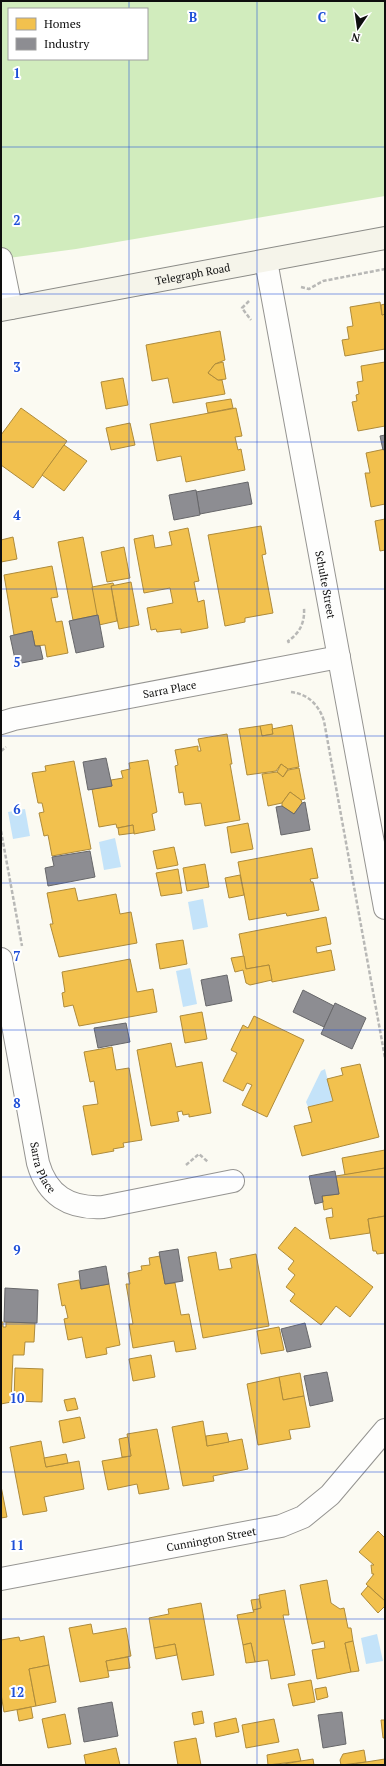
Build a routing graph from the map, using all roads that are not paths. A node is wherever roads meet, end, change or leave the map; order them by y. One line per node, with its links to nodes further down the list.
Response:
1 (385, 238): 3 (street, Telegraph Road)
2 (1, 259): 4 (street)
3 (266, 261): 4 (street, Telegraph Road); 5 (street, Schulte Street)
4 (6, 309)
5 (339, 657): 6 (street, Sarra Place); 7 (street, Schulte Street)
6 (1, 724)
7 (385, 908)
8 (1, 959): 9 (street, Sarra Place)
9 (231, 1181)
10 (385, 1430): 11 (street, Cunnington Street)
11 (1, 1579)

